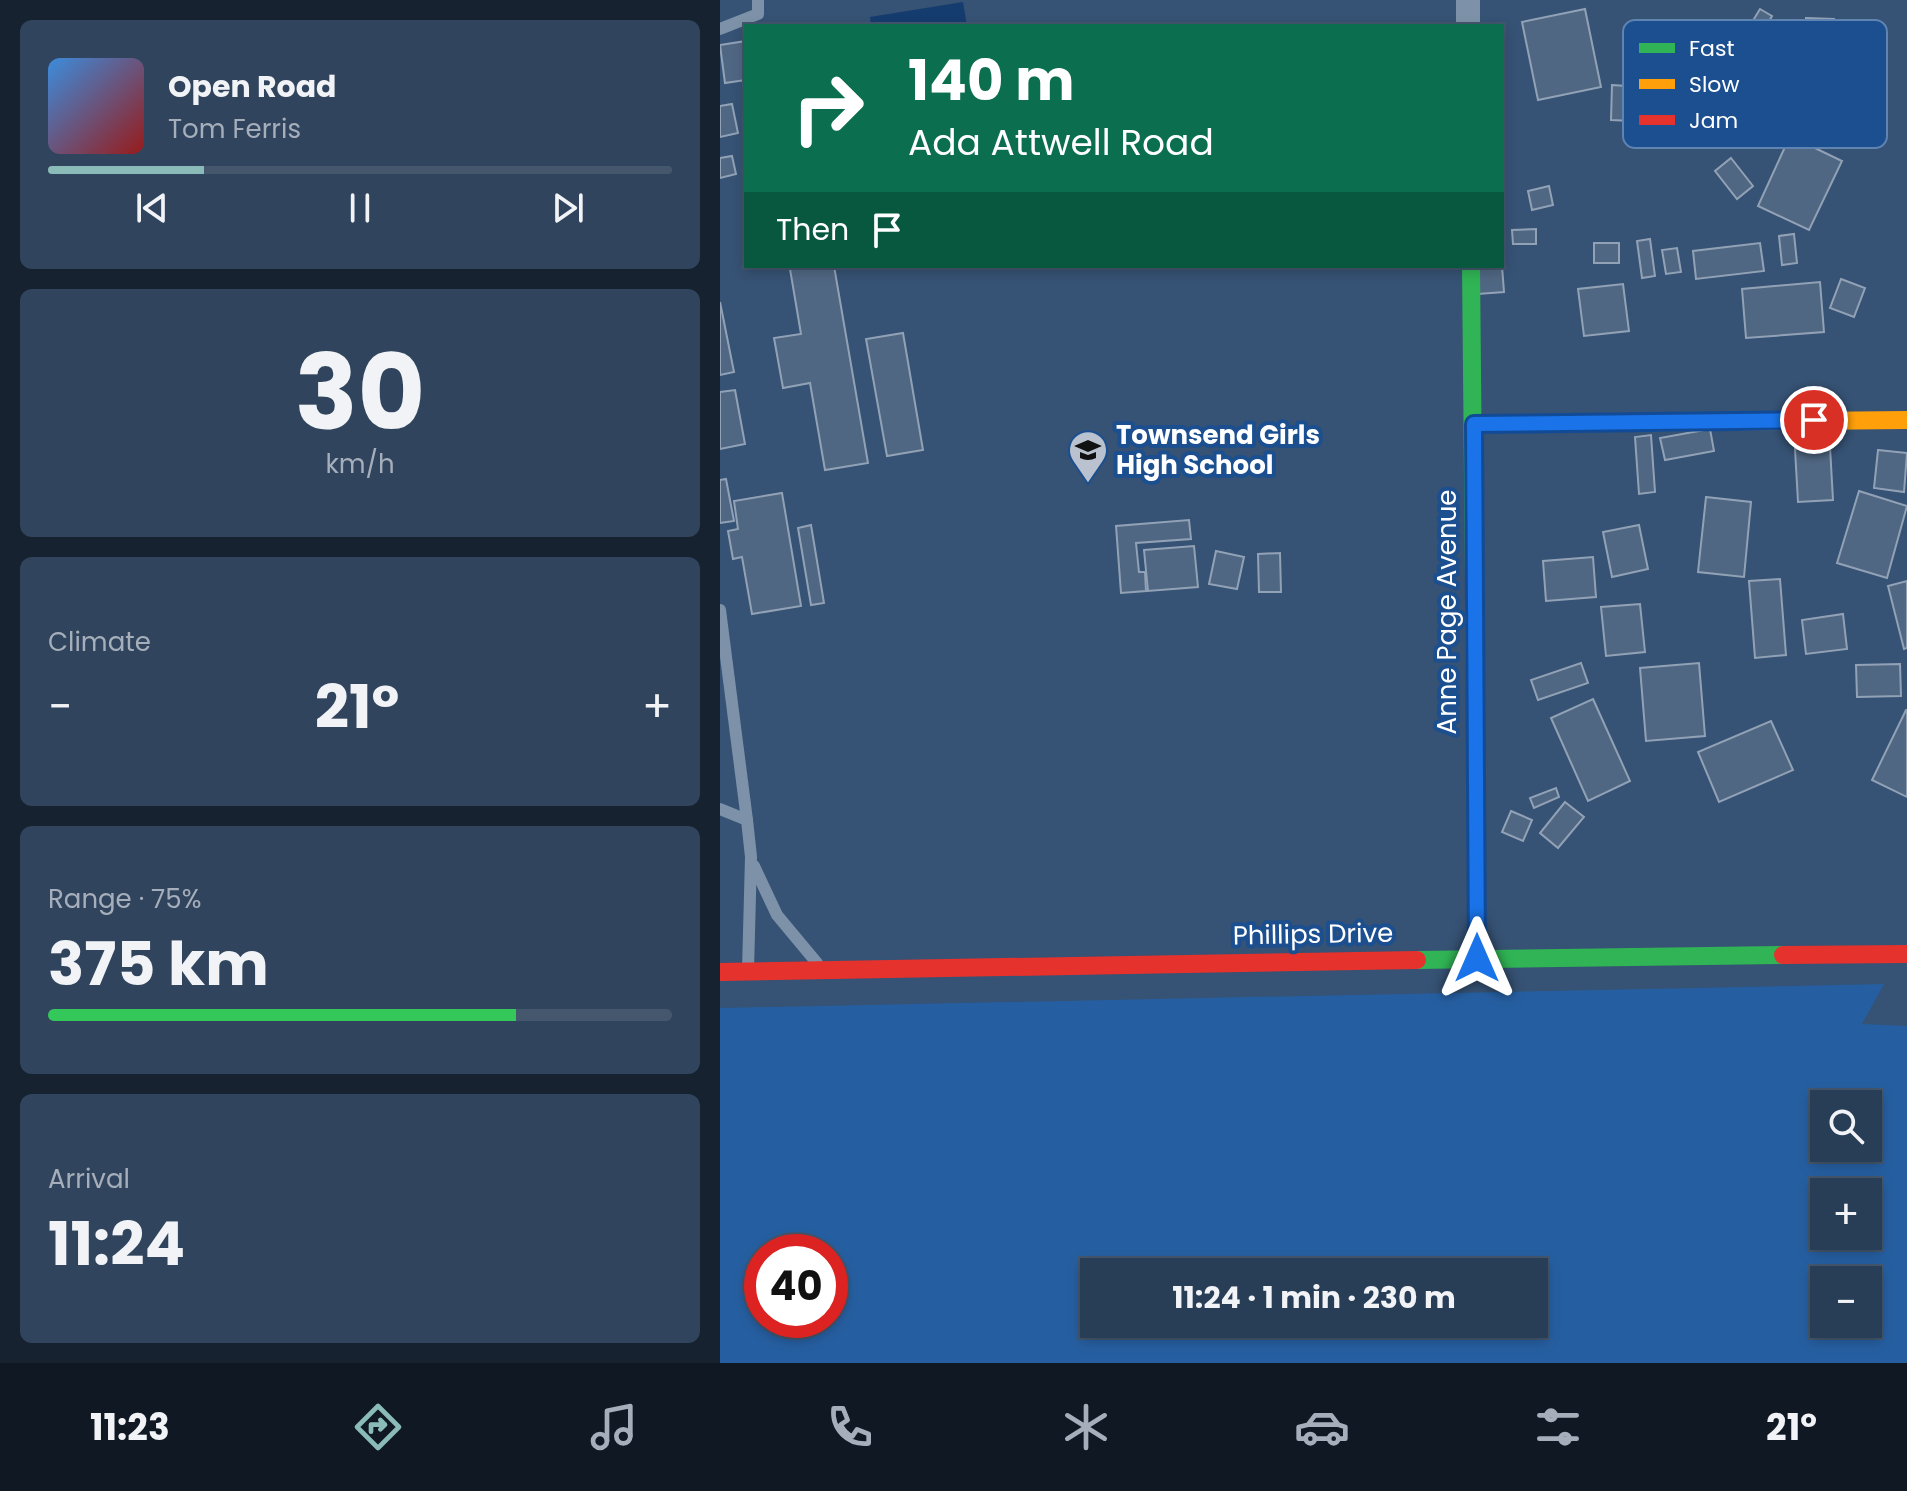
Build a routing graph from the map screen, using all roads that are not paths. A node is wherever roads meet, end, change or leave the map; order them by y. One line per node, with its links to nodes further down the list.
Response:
1 (758, 0): 4 (lane)
2 (1468, 0): 3 (street)
3 (1468, 24)
4 (720, 29)
5 (1471, 268): 7 (main road, Anne Page Avenue)
6 (1907, 420): 7 (main road)
7 (1474, 424): 13 (main road, Anne Page Avenue)
8 (720, 610): 10 (lane)
9 (720, 809): 10 (lane)
10 (747, 820): 11 (lane)
11 (751, 857): 14 (lane); 15 (lane)
12 (1907, 954): 13 (main road, Phillips Drive)
13 (1477, 958): 14 (main road, Phillips Drive)
14 (822, 969): 15 (main road, Phillips Drive)
15 (748, 970): 16 (main road, Phillips Drive)
16 (720, 972)

